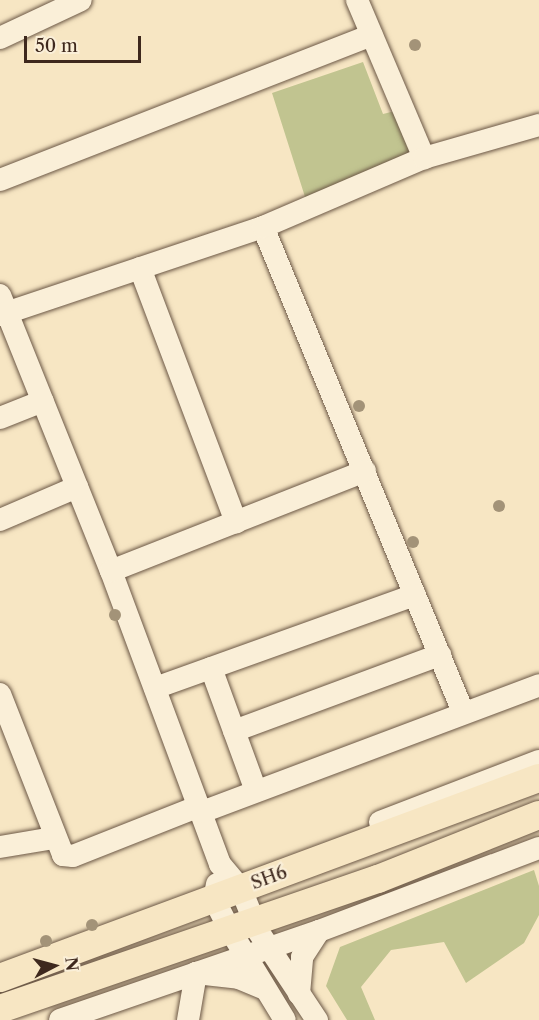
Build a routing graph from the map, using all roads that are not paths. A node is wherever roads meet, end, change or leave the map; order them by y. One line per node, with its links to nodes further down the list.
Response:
1 (81, 0): 3 (street)
2 (357, 0): 4 (street)
3 (49, 7): 5 (street)
4 (372, 35): 7 (street); 8 (street)
5 (0, 38)
6 (539, 125): 7 (street)
7 (424, 158): 9 (street)
8 (0, 180)
9 (263, 227): 10 (street); 14 (street)
10 (140, 268): 11 (street); 17 (street)
11 (2, 308): 12 (street)
12 (43, 402): 13 (street); 15 (street)
13 (0, 418)
14 (365, 471): 17 (street); 19 (street)
15 (77, 487): 16 (street); 18 (street)
16 (0, 520)
17 (236, 522): 18 (street)
18 (111, 571): 23 (street)
19 (415, 595): 20 (street); 21 (street)
20 (440, 655): 25 (street); 27 (street)
21 (211, 668): 23 (street); 27 (street)
22 (539, 685): 25 (street)
23 (155, 688): 32 (street)
24 (0, 694): 26 (street)
25 (463, 712): 30 (street)
26 (4, 717): 35 (street)
27 (234, 731): 30 (street)
28 (539, 761): 38 (street)
29 (539, 778): 38 (main road, SH6)
30 (256, 791): 32 (street)
31 (539, 798): 38 (main road)
32 (200, 809): 35 (street); 38 (street)
33 (539, 815): 38 (main road)
34 (539, 828): 38 (main road, SH6)
35 (54, 838): 36 (street)
36 (0, 847)
37 (539, 848): 39 (street)
38 (238, 912): 39 (street); 40 (street); 41 (main road, SH6); 42 (street); 43 (main road); 44 (street); 45 (main road); 46 (main road, SH6)
39 (320, 931): 44 (street)
40 (196, 973): 42 (street); 47 (street); 48 (street)
41 (0, 978)
42 (265, 989): 49 (street)
43 (0, 993)
44 (299, 994): 50 (street)
45 (0, 1009)
46 (3, 1020)
47 (60, 1020)
48 (188, 1020)
49 (285, 1020)
50 (317, 1020)

